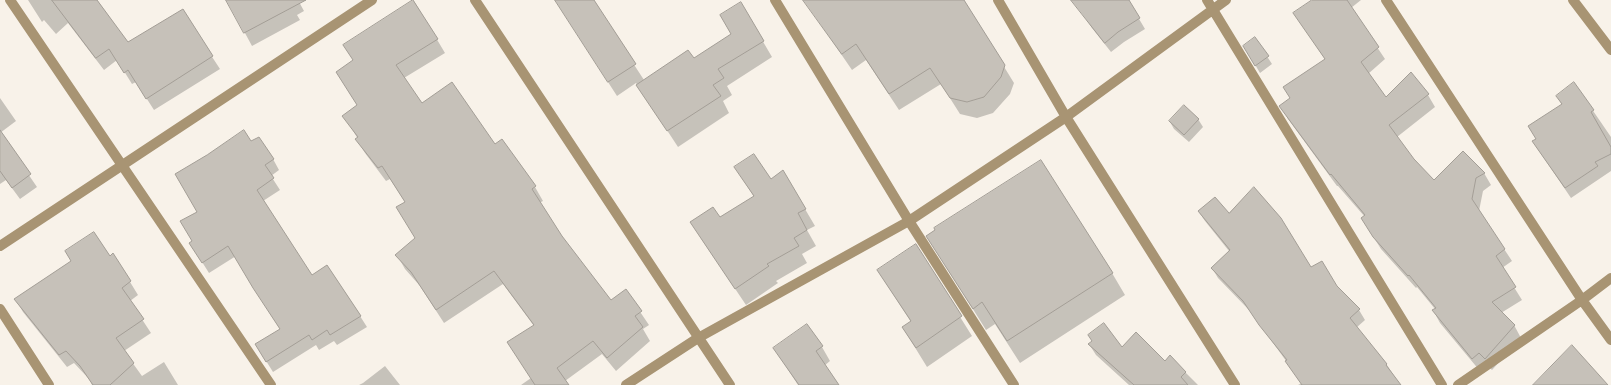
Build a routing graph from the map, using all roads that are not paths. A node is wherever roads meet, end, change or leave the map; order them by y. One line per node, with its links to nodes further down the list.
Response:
1 (10, 0): 13 (street)
2 (372, 0): 13 (street)
3 (475, 0): 19 (street)
4 (775, 0): 14 (street)
5 (998, 0): 12 (street)
6 (1208, 0): 10 (street)
7 (1226, 0): 10 (street)
8 (1386, 0): 17 (street)
9 (1574, 0): 11 (street)
10 (1214, 9): 12 (street); 27 (street)
11 (1611, 50)
12 (1066, 117): 14 (street); 26 (street)
13 (122, 165): 15 (street); 22 (street)
14 (909, 221): 19 (street); 25 (street)
15 (0, 246)
16 (1611, 278): 17 (street)
17 (1582, 300): 20 (street); 28 (street)
18 (0, 310): 21 (street)
19 (698, 338): 23 (street); 24 (street)
20 (1611, 340)
21 (49, 385)
22 (271, 385)
23 (626, 385)
24 (730, 385)
25 (1014, 385)
26 (1235, 385)
27 (1442, 385)
28 (1458, 385)

